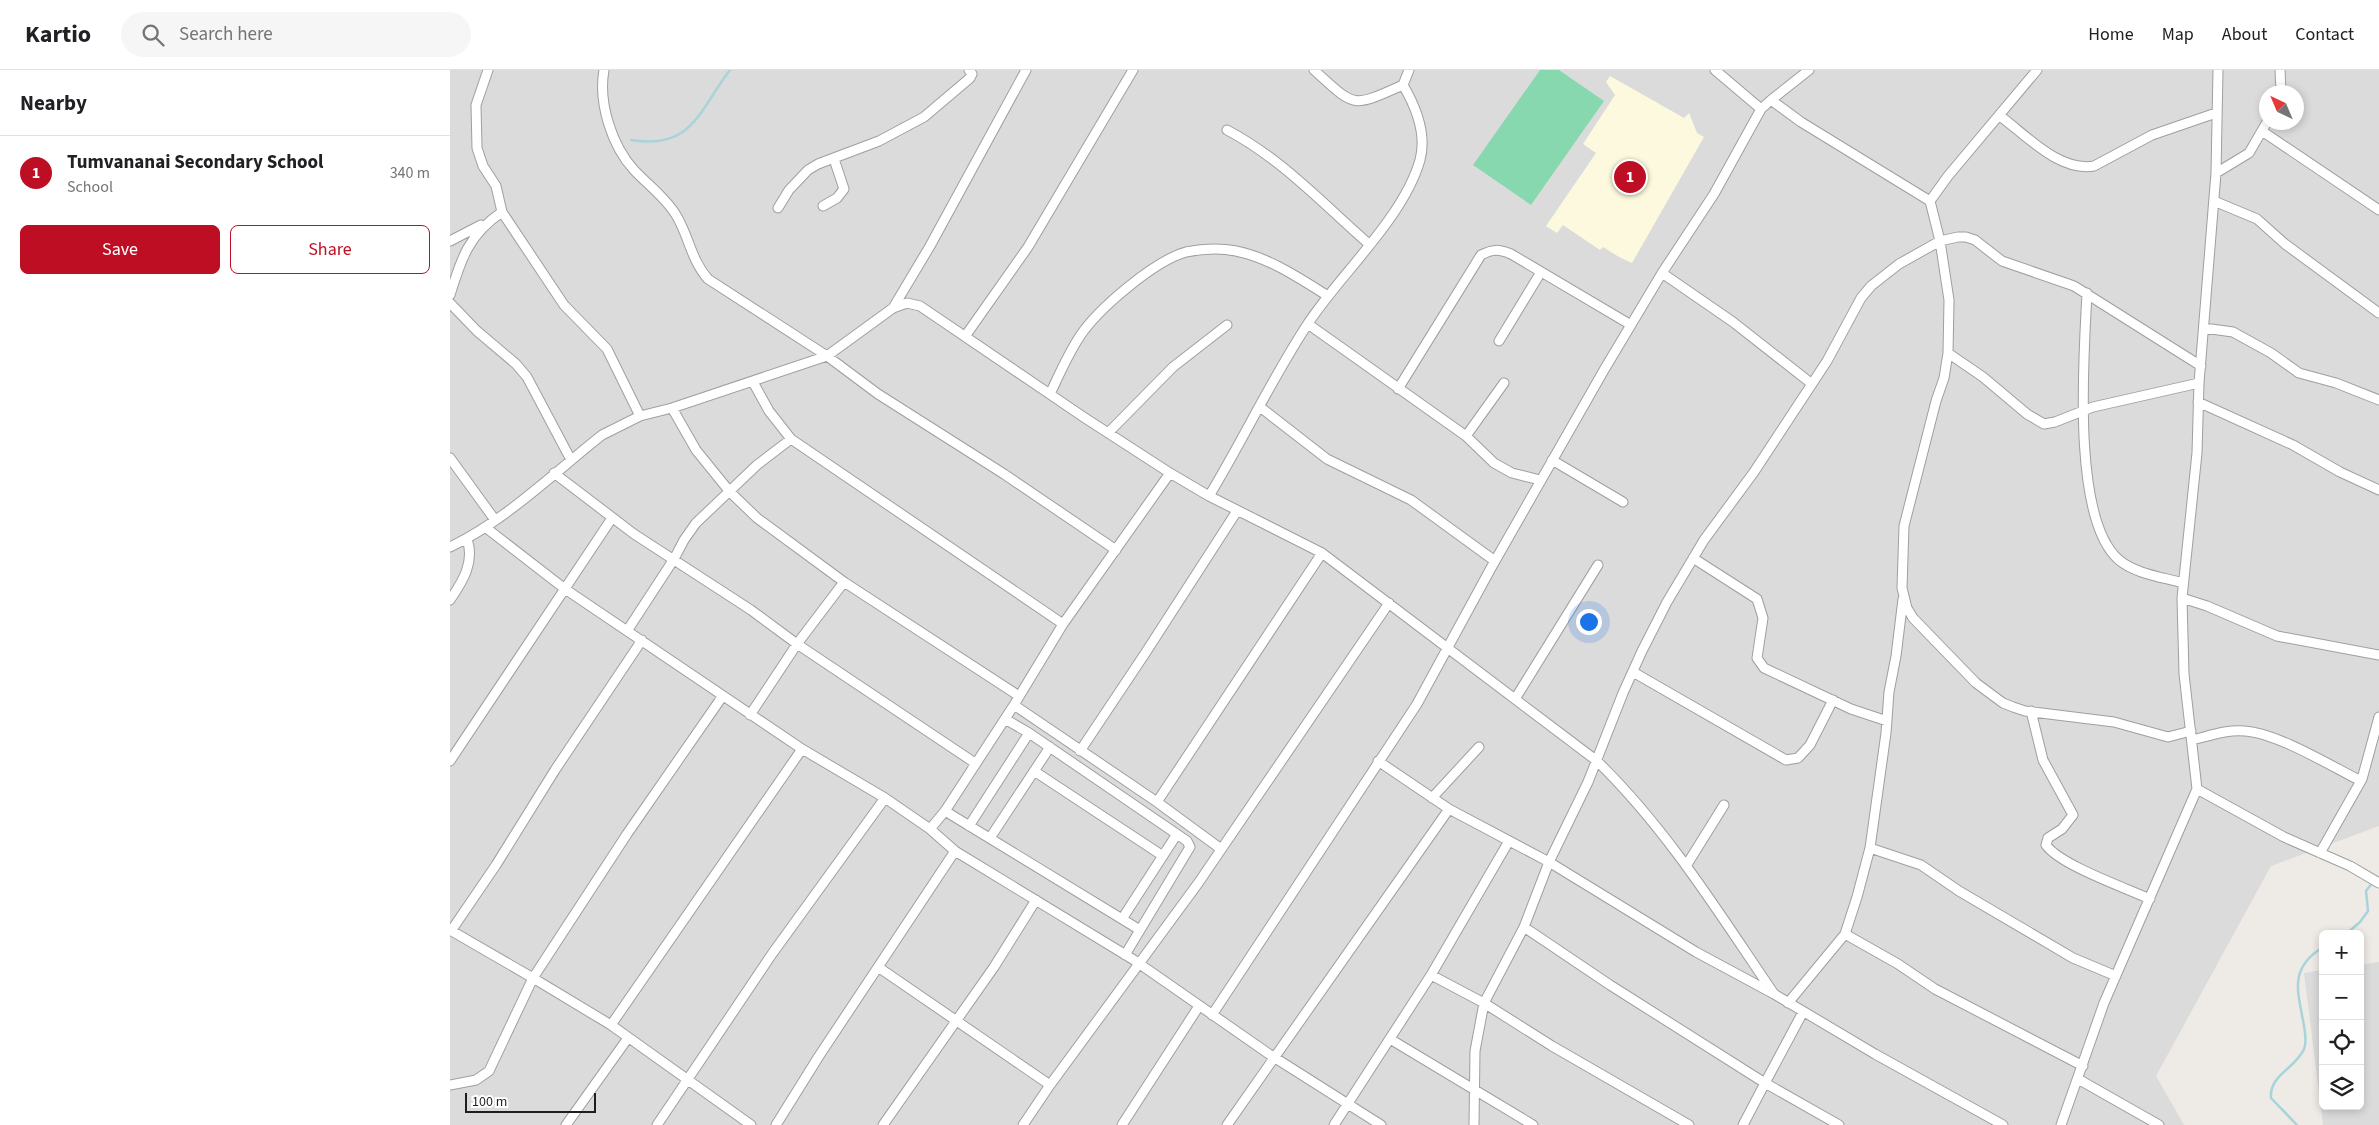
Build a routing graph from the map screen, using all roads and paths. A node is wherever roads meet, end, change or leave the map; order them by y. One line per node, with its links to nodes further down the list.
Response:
1 (488, 70): 30 (street)
2 (604, 70): 50 (street)
3 (969, 70): 23 (street)
4 (1014, 70): 13 (street)
5 (1133, 70): 47 (street)
6 (1314, 70): 14 (street)
7 (1409, 70): 14 (street)
8 (1715, 70): 17 (street)
9 (1809, 70): 16 (street)
10 (2037, 70): 19 (street)
11 (2218, 70): 18 (street)
12 (2280, 70): 15 (street)
13 (1024, 74): 41 (street)
14 (1403, 85): 34 (street)
15 (2281, 85)
16 (1771, 100): 17 (street); 25 (street)
17 (1761, 109): 36 (street)
18 (2216, 113): 19 (street); 24 (street)
19 (2000, 116): 25 (street)
20 (1227, 130): 34 (street)
21 (2263, 130): 24 (street)
22 (2269, 130): 29 (street)
23 (834, 159): 27 (street); 28 (street)
24 (2216, 173): 26 (street)
25 (1930, 201): 33 (street)
26 (2214, 201): 42 (street); 46 (street)
27 (823, 206)
28 (778, 208)
29 (2379, 210)
30 (502, 212): 31 (street); 63 (street)
31 (487, 221): 32 (street); 38 (street)
32 (450, 240)
33 (1940, 242): 37 (street); 49 (street); 55 (street)
34 (1369, 244): 39 (street)
35 (1541, 272): 45 (street); 48 (street); 56 (street)
36 (1662, 272): 45 (street); 55 (street)
37 (2087, 294): 51 (street); 62 (street)
38 (450, 295)
39 (1328, 296): 43 (street); 57 (street)
40 (450, 303): 68 (street)
41 (893, 308): 47 (street); 50 (street)
42 (2379, 313)
43 (1308, 324): 56 (street); 60 (street)
44 (1227, 325): 64 (street)
45 (1631, 325): 69 (street)
46 (2204, 328): 51 (street); 58 (street)
47 (966, 335): 57 (street)
48 (1499, 341)
49 (1948, 353): 62 (street); 92 (street)
50 (826, 356): 52 (street); 83 (street)
51 (2201, 366): 54 (street)
52 (753, 382): 61 (street); 66 (street)
53 (1504, 382): 65 (street)
54 (2199, 383): 59 (street); 62 (street)
55 (1812, 384): 85 (street)
56 (1398, 390): 65 (street)
57 (1050, 394): 64 (street)
58 (2379, 400)
59 (2198, 402): 73 (street); 90 (street)
60 (1260, 407): 75 (street); 87 (street)
61 (672, 408): 63 (street); 74 (street)
62 (2082, 411): 90 (street)
63 (640, 416): 68 (street)
64 (1108, 433): 71 (street)
65 (1466, 436): 72 (street)
66 (790, 438): 74 (street); 96 (street)
67 (450, 458): 79 (street)
68 (571, 460): 70 (street)
69 (1552, 460): 72 (street); 76 (street)
70 (554, 473): 78 (street); 79 (street)
71 (1170, 473): 75 (street); 83 (street)
72 (1540, 480): 87 (street)
73 (2379, 490)
74 (730, 492): 86 (street); 89 (street)
75 (1209, 496): 77 (street)
76 (1623, 502)
77 (1237, 511): 84 (street); 117 (street)
78 (612, 518): 86 (street); 91 (street)
79 (495, 520): 80 (street)
80 (485, 527): 81 (street); 91 (street)
81 (467, 539): 82 (street); 94 (street)
82 (450, 547)
83 (1116, 550): 96 (street)
84 (1322, 553): 95 (street); 127 (street)
85 (1693, 558): 102 (street); 106 (street)
86 (674, 559): 97 (street); 99 (street)
87 (1495, 561): 100 (street)
88 (1598, 565): 105 (street)
89 (844, 582): 99 (street); 104 (street)
90 (2183, 583): 93 (street)
91 (565, 589): 97 (street); 118 (street)
92 (1904, 597): 107 (street); 111 (street)
93 (2182, 598): 101 (street); 113 (street)
94 (450, 600)
95 (1389, 603): 100 (street); 137 (street)
96 (1063, 624): 104 (street)
97 (627, 631): 98 (street)
98 (642, 640): 103 (street); 148 (street)
99 (797, 644): 108 (street); 121 (street)
100 (1447, 649): 105 (street); 119 (street)
101 (2379, 655)
102 (1633, 672): 106 (street); 120 (street)
103 (722, 696): 108 (street); 156 (street)
104 (1017, 700): 110 (street); 117 (street)
105 (1515, 700): 120 (street)
106 (1832, 700): 111 (street)
107 (2031, 712): 113 (street); 144 (street)
108 (750, 714): 116 (street)
109 (2379, 717): 123 (street)
110 (1005, 718): 112 (street); 121 (street)
111 (1887, 721): 136 (street)
112 (1029, 733): 114 (street); 131 (street)
113 (2192, 736): 123 (street); 124 (street)
114 (1050, 747): 122 (street); 133 (street)
115 (1479, 747): 126 (street)
116 (802, 749): 125 (street); 164 (street)
117 (1080, 751): 127 (street)
118 (450, 761)
119 (1378, 761): 126 (street); 162 (street)
120 (1597, 761): 141 (street); 142 (street)
121 (975, 763): 130 (street)
122 (1034, 771): 134 (street); 140 (street)
123 (2361, 781): 139 (street)
124 (2197, 789): 139 (street); 144 (street)
125 (885, 798): 132 (street); 169 (street)
126 (1432, 798): 129 (street)
127 (1157, 802): 137 (street)
128 (1724, 805): 142 (street)
129 (1449, 809): 135 (street); 167 (street)
130 (945, 811): 131 (street); 132 (street)
131 (969, 826): 134 (street)
132 (930, 829): 138 (street)
133 (1177, 834): 140 (street); 149 (street)
134 (990, 838): 146 (street)
135 (1509, 842): 141 (street); 154 (street)
136 (1870, 848): 150 (street); 155 (street)
137 (1221, 849): 152 (street)
138 (955, 851): 145 (street); 153 (street)
139 (2320, 853): 143 (street)
140 (1163, 856): 146 (street)
141 (1549, 862): 147 (street); 157 (street)
142 (1686, 866): 157 (street)
143 (2379, 883)
144 (2150, 899): 155 (street)
145 (1036, 900): 151 (street); 163 (street)
146 (1122, 918): 149 (street)
147 (1524, 927): 158 (street); 171 (street)
148 (450, 930): 156 (street)
149 (1140, 930): 151 (street)
150 (1845, 934): 159 (street); 168 (street)
151 (1126, 955): 152 (street)
152 (1140, 965): 160 (street); 173 (street)
153 (878, 967): 163 (street); 179 (street)
154 (1431, 975): 158 (street); 166 (street)
155 (2116, 976): 168 (street)
156 (533, 978): 164 (street); 172 (street)
157 (1774, 994): 159 (street)
158 (1484, 1003): 174 (street); 188 (street)
159 (1788, 1003): 161 (street)
160 (1199, 1006): 162 (street); 182 (street)
161 (1803, 1012): 171 (street); 191 (street)
162 (1212, 1015): 167 (street)
163 (957, 1022): 173 (street); 180 (street)
164 (611, 1025): 165 (street)
165 (628, 1038): 169 (street); 176 (street)
166 (1390, 1039): 174 (street); 175 (street)
167 (1275, 1058): 175 (street); 183 (street)
168 (2083, 1066): 170 (street)
169 (686, 1080): 177 (street); 178 (street)
170 (2078, 1080): 192 (street); 193 (street)
171 (1766, 1083): 189 (street); 190 (street)
172 (450, 1085)
173 (1050, 1085): 181 (street)
174 (1474, 1090): 186 (street); 187 (street)
175 (1347, 1104): 184 (street); 185 (street)
176 (566, 1125)
177 (657, 1125)
178 (751, 1125)
179 (776, 1125)
180 (883, 1125)
181 (1023, 1125)
182 (1122, 1125)
183 (1227, 1125)
184 (1334, 1125)
185 (1381, 1125)
186 (1474, 1125)
187 (1533, 1125)
188 (1689, 1125)
189 (1743, 1125)
190 (1839, 1125)
191 (2003, 1125)
192 (2061, 1125)
193 (2159, 1125)

